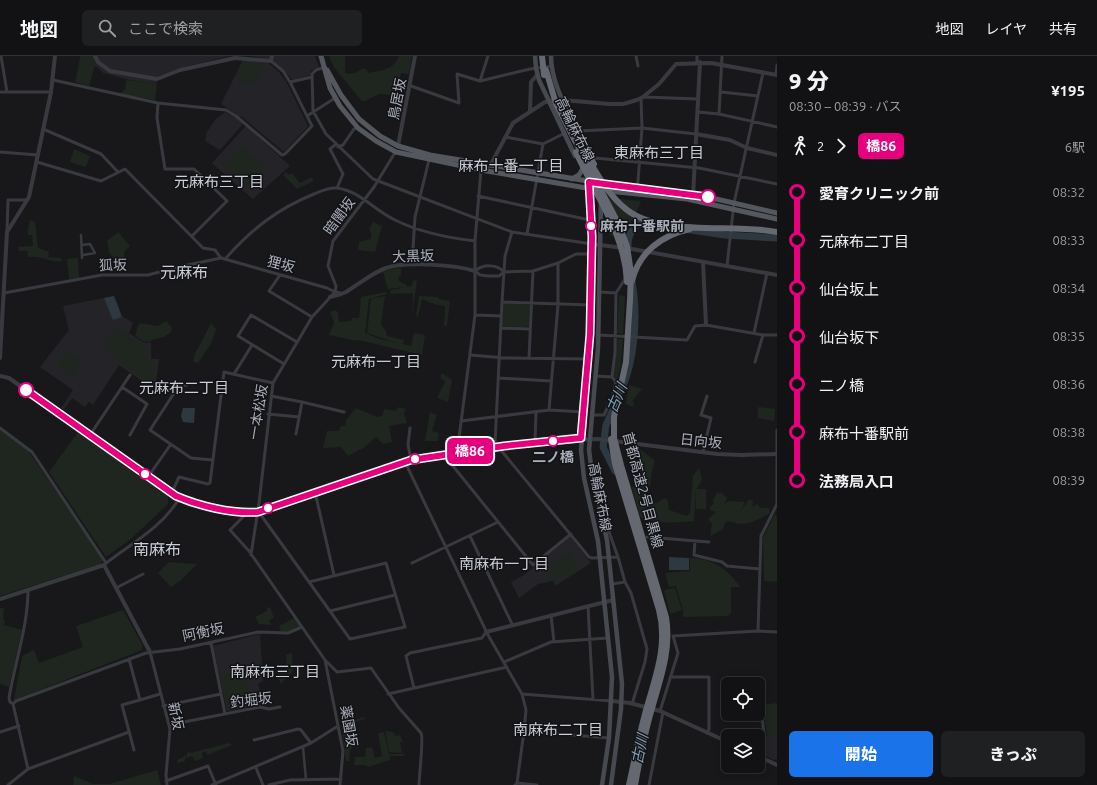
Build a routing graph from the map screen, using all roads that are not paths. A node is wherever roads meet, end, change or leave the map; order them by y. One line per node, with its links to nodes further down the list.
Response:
1 (1, 56): 31 (street)
2 (55, 56): 26 (street)
3 (95, 56): 13 (street)
4 (321, 56): 19 (main road)
5 (415, 56): 29 (street, 鳥居坂)
6 (488, 56): 27 (street)
7 (535, 56): 20 (main road, 高輪麻布線)
8 (543, 56): 21 (highway, bridge); 33 (highway, bridge)
9 (551, 56): 17 (main road, 高輪麻布線)
10 (636, 56): 18 (street)
11 (697, 56): 14 (street)
12 (722, 56): 15 (street)
13 (271, 58): 28 (street)
14 (699, 62): 15 (street); 37 (street); 38 (street)
15 (722, 65): 22 (street); 34 (street)
16 (777, 65): 24 (street)
17 (552, 66): 20 (street); 40 (main road, 高輪麻布線)
18 (638, 66)
19 (325, 67): 25 (street); 36 (main road); 58 (main road)
20 (536, 68): 23 (main road, 高輪麻布線); 27 (street)
21 (546, 70): 101 (highway, bridge); 149 (highway, 首都高速2号目黒線, bridge)
22 (763, 73): 24 (street); 35 (street)
23 (537, 75): 39 (main road, 高輪麻布線); 43 (street)
24 (776, 75)
25 (312, 77): 28 (street); 42 (street)
26 (53, 80): 32 (street); 41 (street)
27 (480, 81): 29 (street)
28 (290, 82): 46 (street)
29 (411, 86): 58 (street, 鳥居坂)
30 (0, 92): 31 (street)
31 (7, 92): 32 (street)
32 (51, 92): 51 (street)
33 (550, 92): 101 (highway, bridge); 158 (highway, 首都高速2号目黒線, bridge)
34 (721, 92): 35 (street); 45 (street)
35 (758, 96): 47 (street)
36 (335, 98): 42 (street); 49 (main road)
37 (642, 98): 38 (street); 40 (street); 50 (street)
38 (698, 99): 44 (street)
39 (548, 100): 40 (street); 43 (street); 53 (main road, 高輪麻布線)
40 (562, 100): 52 (main road, 高輪麻布線)
41 (158, 103): 46 (street); 108 (street)
42 (313, 111): 46 (street); 57 (street)
43 (530, 111): 55 (street)
44 (698, 112): 45 (street); 54 (street)
45 (719, 114): 47 (street)
46 (307, 116)
47 (753, 121): 48 (street); 59 (street)
48 (777, 127)
49 (358, 128): 57 (street); 61 (main road)
50 (642, 128): 52 (street); 54 (street); 67 (street)
51 (43, 129): 62 (street); 72 (street)
52 (578, 131): 65 (main road, 高輪麻布線)
53 (565, 133): 56 (street); 71 (main road, 高輪麻布線)
54 (696, 134): 59 (street); 69 (street)
55 (504, 137): 56 (street); 68 (street)
56 (543, 144): 73 (street)
57 (337, 146): 77 (street); 81 (street)
58 (398, 146): 61 (street, 暗闇坂); 68 (main road)
59 (747, 148): 63 (street); 74 (street)
60 (0, 152): 62 (street)
61 (396, 152): 64 (main road); 77 (street, 暗闇坂)
62 (38, 155): 66 (street)
63 (777, 155)
64 (429, 160): 70 (main road); 87 (street)
65 (591, 160): 67 (street); 79 (main road, 高輪麻布線)
66 (37, 162): 72 (street); 89 (street)
67 (640, 162): 69 (street); 83 (street)
68 (490, 166): 70 (street); 73 (main road)
69 (694, 168): 74 (street); 88 (street)
70 (481, 170): 76 (main road); 86 (street)
71 (582, 170): 75 (main road); 78 (main road, 高輪麻布線)
72 (118, 172): 108 (street)
73 (538, 174): 75 (main road); 76 (street)
74 (740, 176): 80 (street); 91 (street)
75 (572, 179): 78 (main road)
76 (536, 180): 82 (main road); 92 (street)
77 (378, 182): 87 (street); 90 (street, 暗闇坂)
78 (589, 182): 79 (main road); 82 (main road, 高輪麻布線)
79 (600, 183): 83 (main road); 84 (main road, 高輪麻布線)
80 (777, 184)
81 (337, 188): 90 (street); 117 (street)
82 (590, 188): 84 (main road); 98 (main road, 高輪麻布線)
83 (637, 188): 85 (street); 88 (main road)
84 (601, 190): 85 (main road); 112 (main road, 高輪麻布線)
85 (637, 194): 88 (main road)
86 (478, 196): 92 (street); 97 (street)
87 (420, 197): 97 (street); 100 (street)
88 (693, 197): 91 (main road); 93 (main road)
89 (27, 200): 103 (street); 103 (street)
90 (364, 200): 100 (street); 128 (street, 暗闇坂)
91 (734, 203): 93 (street); 94 (main road)
92 (532, 208): 98 (street); 106 (street)
93 (733, 209): 96 (main road); 121 (street)
94 (763, 210): 95 (main road); 96 (main road)
95 (777, 213)
96 (762, 216): 99 (main road)
97 (476, 218): 104 (street); 109 (street)
98 (591, 219): 110 (main road, 高輪麻布線)
99 (777, 219)
100 (414, 227): 109 (street); 120 (street)
101 (763, 229): 102 (highway, bridge); 105 (highway, bridge); 149 (highway, bridge); 158 (highway, bridge)
102 (777, 229)
103 (7, 232): 130 (street)
104 (512, 232): 106 (street); 124 (street)
105 (777, 232)
106 (527, 234): 110 (street)
107 (81, 235): 111 (street)
108 (192, 236): 116 (street)
109 (475, 241): 123 (street)
110 (592, 244): 112 (street); 119 (street); 137 (main road, 高輪麻布線)
111 (82, 245): 114 (street); 114 (street)
112 (600, 245): 113 (street); 129 (main road, 高輪麻布線)
113 (618, 247): 118 (street, bridge); 131 (street)
114 (83, 255): 115 (street)
115 (82, 258)
116 (221, 258): 117 (street, 狸坂); 130 (street, 狐坂)
117 (226, 258): 126 (street, 狸坂)
118 (703, 262): 121 (street); 141 (street)
119 (558, 263): 122 (street); 136 (street)
120 (412, 264): 123 (street, 大黒坂); 132 (street, 大黒坂)
121 (726, 266): 125 (street)
122 (533, 270): 124 (street); 135 (street)
123 (475, 271): 124 (street); 124 (street); 138 (street)
124 (504, 272): 134 (street)
125 (768, 273): 127 (street); 144 (street)
126 (280, 275): 128 (street, 狸坂); 140 (street)
127 (777, 275)
128 (335, 292): 132 (street); 133 (street, 一本松坂)
129 (599, 292): 131 (street); 146 (main road, 高輪麻布線)
130 (4, 293): 153 (street)
131 (616, 293): 148 (street)
132 (341, 294): 133 (street, 大黒坂)
133 (330, 297): 140 (street, 一本松坂)
134 (502, 302): 135 (street); 139 (street)
135 (531, 304): 136 (street); 143 (street)
136 (558, 305): 137 (street); 156 (street)
137 (591, 305): 157 (main road, 高輪麻布線)
138 (475, 314): 139 (street); 152 (street)
139 (501, 316): 142 (street)
140 (312, 317): 150 (street, 一本松坂)
141 (706, 325): 144 (street); 149 (street)
142 (501, 328): 143 (street); 154 (street)
143 (530, 329): 155 (street)
144 (754, 333): 147 (street)
145 (777, 334): 147 (street)
146 (598, 335): 148 (street); 164 (main road, 高輪麻布線)
147 (763, 335): 159 (street)
148 (615, 336): 149 (street); 165 (street)
149 (629, 336): 301 (highway, 首都高速2号目黒線, bridge)
150 (297, 342): 151 (street); 160 (street, 一本松坂)
151 (252, 345): 160 (street); 161 (street)
152 (470, 355): 154 (street); 182 (street)
153 (0, 358)
154 (500, 358): 155 (street); 166 (street)
155 (529, 358): 156 (street)
156 (553, 358): 157 (street); 167 (street)
157 (589, 359): 177 (main road, 高輪麻布線)
158 (624, 362): 300 (highway, 首都高速2号目黒線, bridge)
159 (755, 362)
160 (284, 364): 168 (street, 一本松坂)
161 (234, 374): 168 (street); 198 (street)
162 (130, 375): 170 (street)
163 (0, 376): 187 (street)
164 (596, 376): 165 (street); 179 (main road, 高輪麻布線)
165 (612, 377): 179 (street)
166 (498, 378): 167 (street); 181 (street)
167 (551, 380): 174 (street)
168 (273, 383): 171 (street, 一本松坂)
169 (187, 385): 192 (street)
170 (122, 387): 187 (street); 188 (street)
171 (271, 396): 173 (street); 178 (street, 一本松坂)
172 (707, 396): 194 (street)
173 (302, 402): 175 (street); 180 (street)
174 (549, 410): 176 (street); 177 (street)
175 (344, 412)
176 (536, 412): 181 (street); 191 (street)
177 (584, 412): 189 (main road, 高輪麻布線)
178 (268, 414): 180 (street); 206 (street, 一本松坂)
179 (592, 415): 190 (main road, 高輪麻布線)
180 (300, 417): 186 (street)
181 (497, 417): 182 (street); 193 (street)
182 (461, 421): 195 (street)
183 (0, 428): 220 (street)
184 (410, 428): 199 (street)
185 (777, 430): 196 (street)
186 (296, 434)
187 (90, 435): 201 (street)
188 (130, 435)
189 (581, 438): 190 (street); 191 (street); 217 (main road, 高輪麻布線)
190 (590, 438): 194 (street, 日向坂, bridge); 207 (main road, 高輪麻布線)
191 (534, 442): 193 (street)
192 (171, 444): 198 (street); 201 (street)
193 (498, 447): 195 (street); 209 (street)
194 (703, 452): 196 (street, 日向坂)
195 (457, 453): 197 (street)
196 (777, 454): 221 (street)
197 (444, 456): 199 (street); 208 (street)
198 (213, 460): 202 (street)
199 (411, 460): 200 (street)
200 (405, 462): 203 (street); 214 (street)
201 (148, 477): 202 (street)
202 (172, 492): 204 (street)
203 (315, 492): 206 (street); 223 (street)
204 (180, 497): 205 (street); 220 (street)
205 (248, 512): 206 (street); 215 (street)
206 (258, 512): 215 (street, 一本松坂); 224 (street)
207 (602, 515): 216 (street); 218 (main road, 高輪麻布線)
208 (498, 522): 209 (street); 210 (street)
209 (571, 534): 217 (street)
210 (470, 536): 214 (street); 236 (street)
211 (647, 537): 212 (street)
212 (695, 541): 213 (street); 221 (street)
213 (709, 542)
214 (446, 547): 219 (street); 239 (street)
215 (251, 554): 237 (street)
216 (618, 557): 218 (street); 225 (street)
217 (600, 559): 218 (street); 232 (main road, 高輪麻布線)
218 (610, 559): 226 (main road, 高輪麻布線)
219 (412, 563)
220 (105, 564): 227 (street); 228 (street)
221 (760, 569): 238 (street)
222 (143, 574): 227 (street)
223 (334, 575): 224 (street); 229 (street)
224 (309, 582): 234 (street)
225 (625, 582): 226 (street); 263 (street)
226 (612, 584): 231 (main road, 高輪麻布線)
227 (116, 588): 245 (street)
228 (28, 590): 230 (street); 262 (street)
229 (395, 595): 234 (street); 234 (street)
230 (0, 598)
231 (614, 600): 232 (street); 261 (main road, 高輪麻布線)
232 (605, 601): 233 (street); 241 (main road, 高輪麻布線)
233 (588, 606): 235 (street); 242 (street)
234 (330, 611)
235 (550, 615): 236 (street); 243 (street)
236 (512, 624): 239 (street)
237 (302, 627): 244 (street, 阿衡坂); 247 (street)
238 (758, 631): 240 (street); 252 (street)
239 (486, 632): 248 (street); 253 (street)
240 (777, 632)
241 (609, 638): 242 (street); 260 (main road, 高輪麻布線)
242 (589, 639): 243 (street); 258 (street)
243 (554, 642): 248 (street)
244 (211, 643): 245 (street, 阿衡坂); 255 (street)
245 (150, 652): 246 (street, 阿衡坂); 254 (street, 新坂)
246 (129, 659): 259 (street); 262 (street, 阿衡坂)
247 (326, 660): 250 (street, 薬園坂); 251 (street)
248 (504, 662): 249 (street)
249 (507, 667): 253 (street); 257 (street)
250 (328, 671): 251 (street); 270 (street, 薬園坂)
251 (334, 671): 256 (street)
252 (670, 677): 266 (street); 274 (street)
253 (414, 688): 256 (street)
254 (160, 694): 259 (street); 264 (street, 新坂)
255 (221, 694): 264 (street); 267 (street)
256 (388, 694): 296 (street)
257 (522, 694): 258 (street); 271 (street)
258 (593, 699): 260 (street)
259 (140, 700): 273 (street)
260 (612, 701): 261 (street); 275 (main road, 高輪麻布線)
261 (622, 702): 263 (street); 299 (main road, 高輪麻布線)
262 (13, 704): 269 (street)
263 (632, 704): 266 (street, bridge)
264 (163, 706): 268 (street, 新坂)
265 (280, 707): 267 (street, 釣堀坂)
266 (661, 712): 274 (street); 302 (street)
267 (225, 714): 268 (street, 釣堀坂)
268 (169, 725): 288 (street, 新坂)
269 (18, 726): 272 (street); 284 (street)
270 (338, 726): 278 (street); 285 (street, 薬園坂)
271 (524, 731): 275 (street); 289 (street)
272 (0, 732)
273 (129, 732): 280 (street); 284 (street)
274 (707, 733): 276 (street)
275 (609, 738): 298 (main road, 高輪麻布線)
276 (721, 739)
277 (254, 740): 278 (street)
278 (311, 742): 279 (street)
279 (303, 746): 283 (street); 287 (street)
280 (134, 750)
281 (765, 759): 282 (street)
282 (777, 765)
283 (256, 768): 291 (street); 292 (street)
284 (28, 769): 290 (street)
285 (341, 779): 287 (street); 295 (street, 薬園坂)
286 (290, 780): 287 (street); 293 (street); 294 (street)
287 (306, 780)
288 (166, 783): 291 (street)
289 (516, 784): 297 (street)
290 (8, 785)
291 (215, 785)
292 (263, 785)
293 (270, 785)
294 (291, 785)
295 (340, 785)
296 (419, 785)
297 (537, 785)
298 (602, 785)
299 (611, 785)
300 (629, 785)
301 (635, 785)
302 (649, 785)

